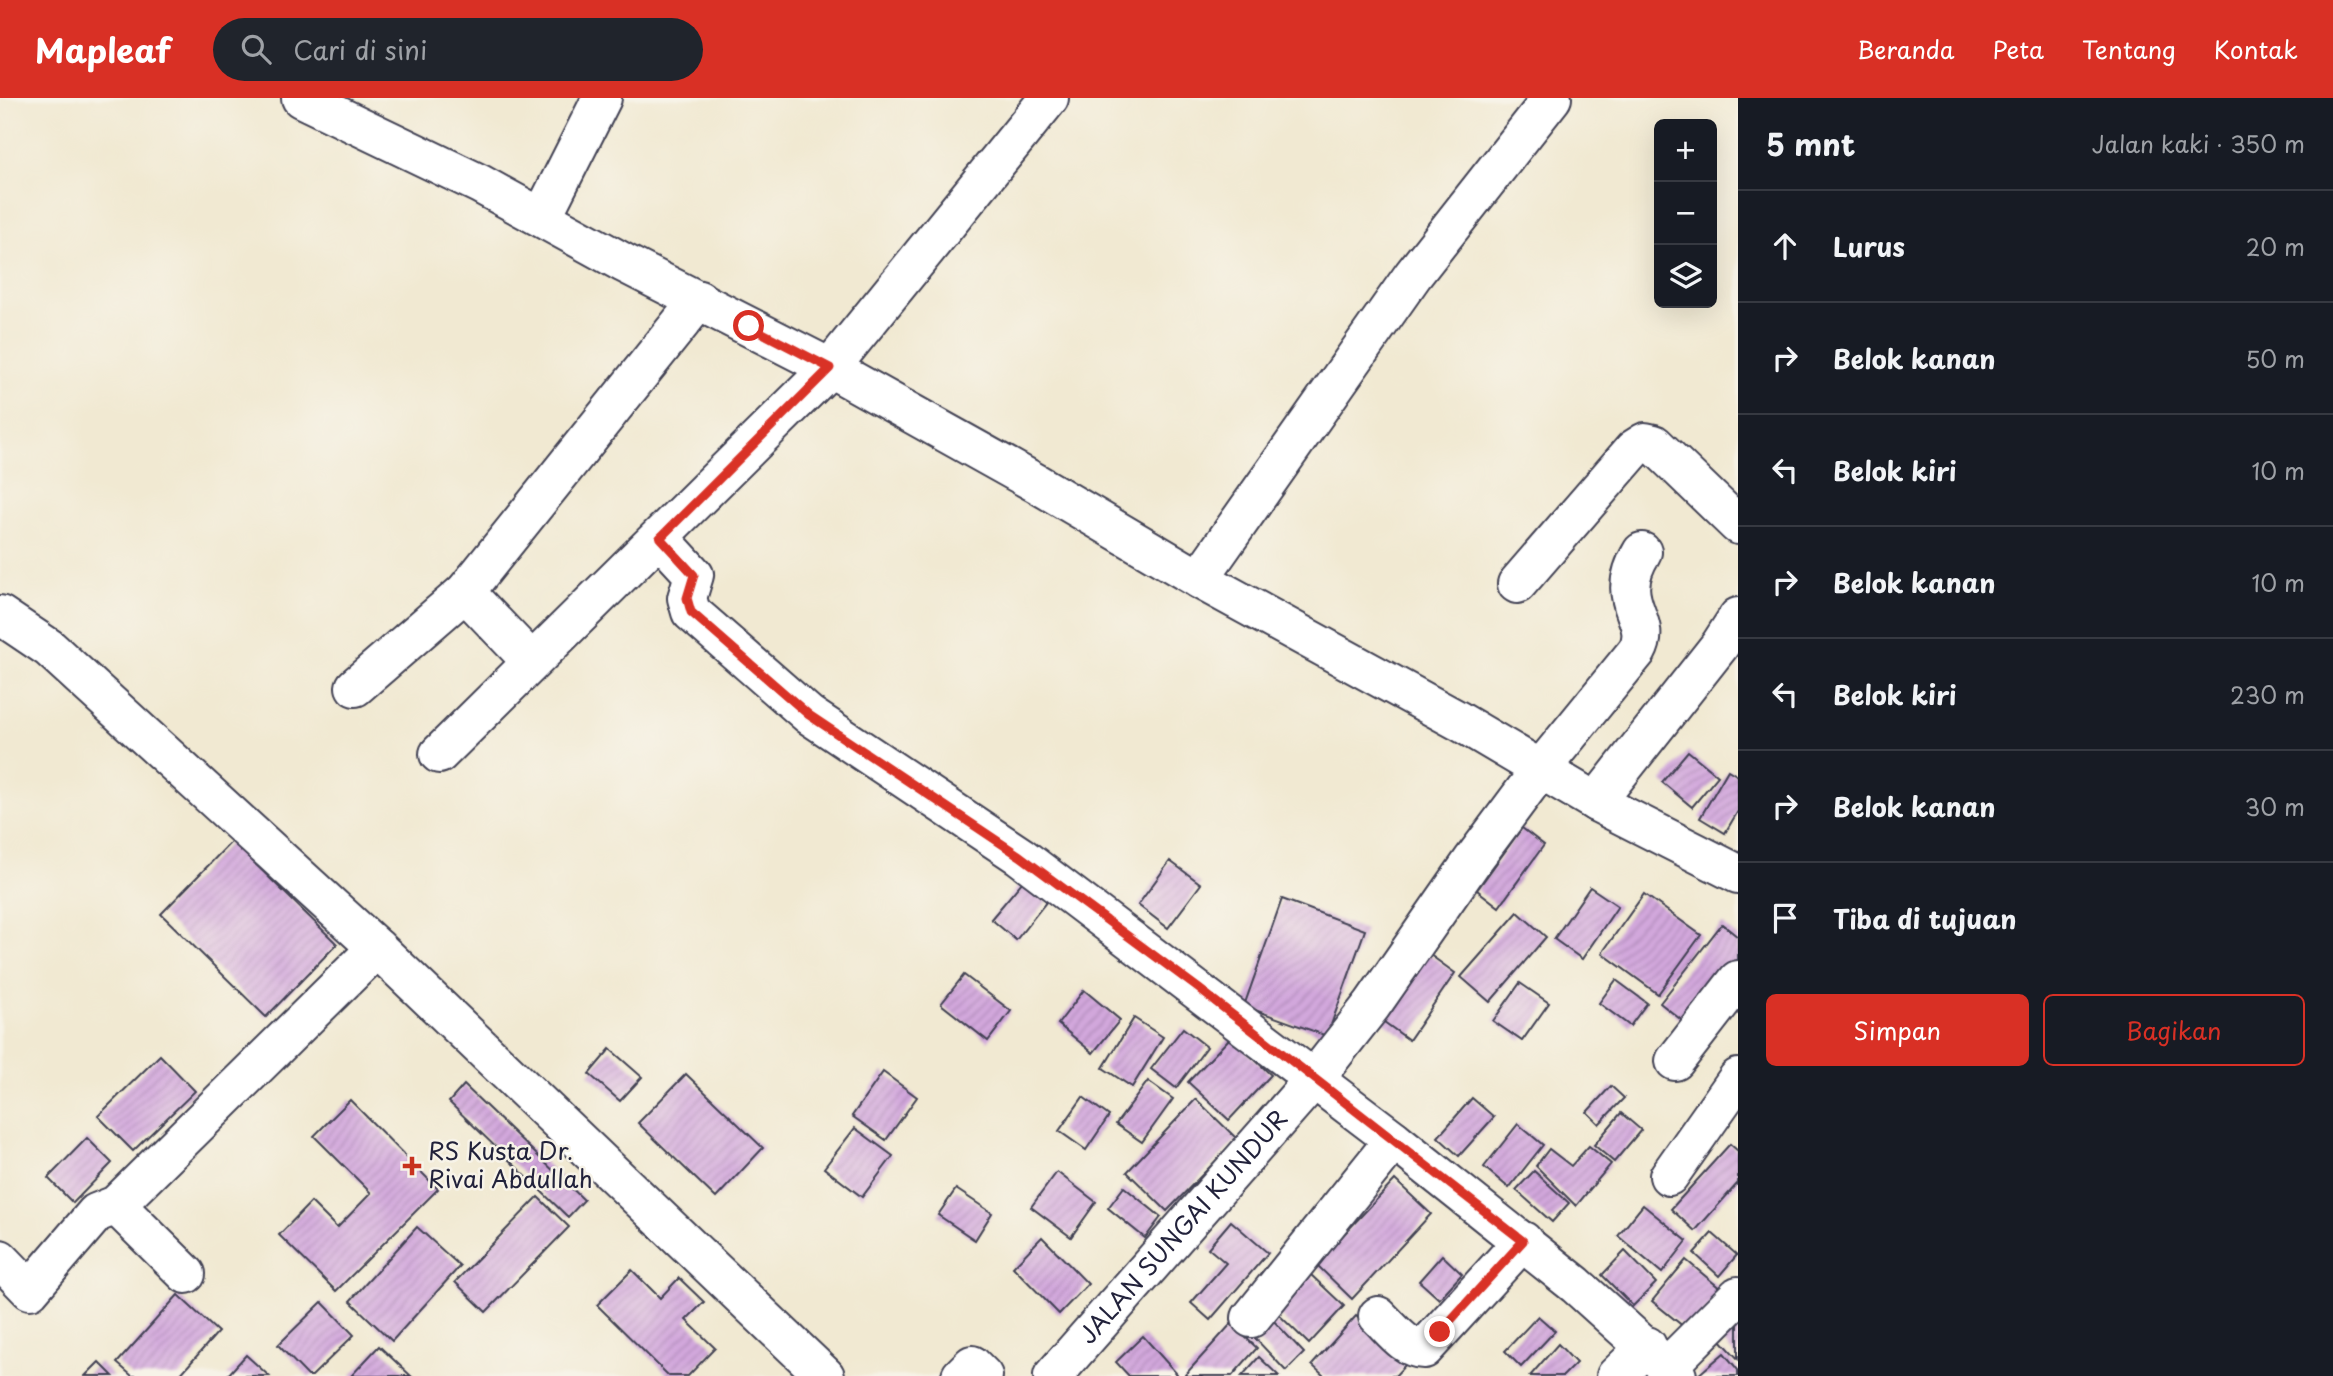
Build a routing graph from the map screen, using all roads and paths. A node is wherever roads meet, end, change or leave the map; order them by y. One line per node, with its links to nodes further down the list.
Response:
1 (301, 98): 5 (street)
2 (602, 98): 5 (street)
3 (1049, 98): 7 (street)
4 (1552, 98): 11 (street)
5 (542, 218): 6 (street)
6 (699, 300): 7 (street); 13 (street)
7 (830, 368): 9 (street); 11 (street)
8 (1738, 525): 12 (street)
9 (660, 538): 16 (street); 26 (street)
10 (1642, 552): 19 (street, JALAN SUNGAI KUNDUR)
11 (1199, 579): 19 (street)
12 (1517, 584)
13 (465, 592): 16 (street); 17 (street)
14 (0, 615): 22 (street)
15 (1738, 617): 20 (street)
16 (531, 661): 18 (street)
17 (355, 687)
18 (439, 754)
19 (1540, 770): 20 (street); 26 (street, JALAN SUNGAI KUNDUR)
20 (1596, 802): 21 (street)
21 (1738, 874)
22 (377, 948): 29 (street); 38 (street)
23 (1738, 980): 24 (street)
24 (1675, 1061)
25 (1738, 1078): 28 (street)
26 (1314, 1079): 27 (street); 41 (street, JALAN SUNGAI KUNDUR)
27 (1394, 1140): 31 (street); 36 (street)
28 (1669, 1177)
29 (116, 1205): 32 (street); 33 (street)
30 (67, 1210): 32 (street)
31 (1523, 1241): 35 (street); 37 (street)
32 (4, 1271)
33 (186, 1274)
34 (1738, 1296): 37 (street)
35 (1378, 1316)
36 (1251, 1318)
37 (1664, 1363): 42 (street)
38 (825, 1376)
39 (961, 1376): 40 (street)
40 (983, 1376)
41 (1053, 1376)
42 (1616, 1376)

